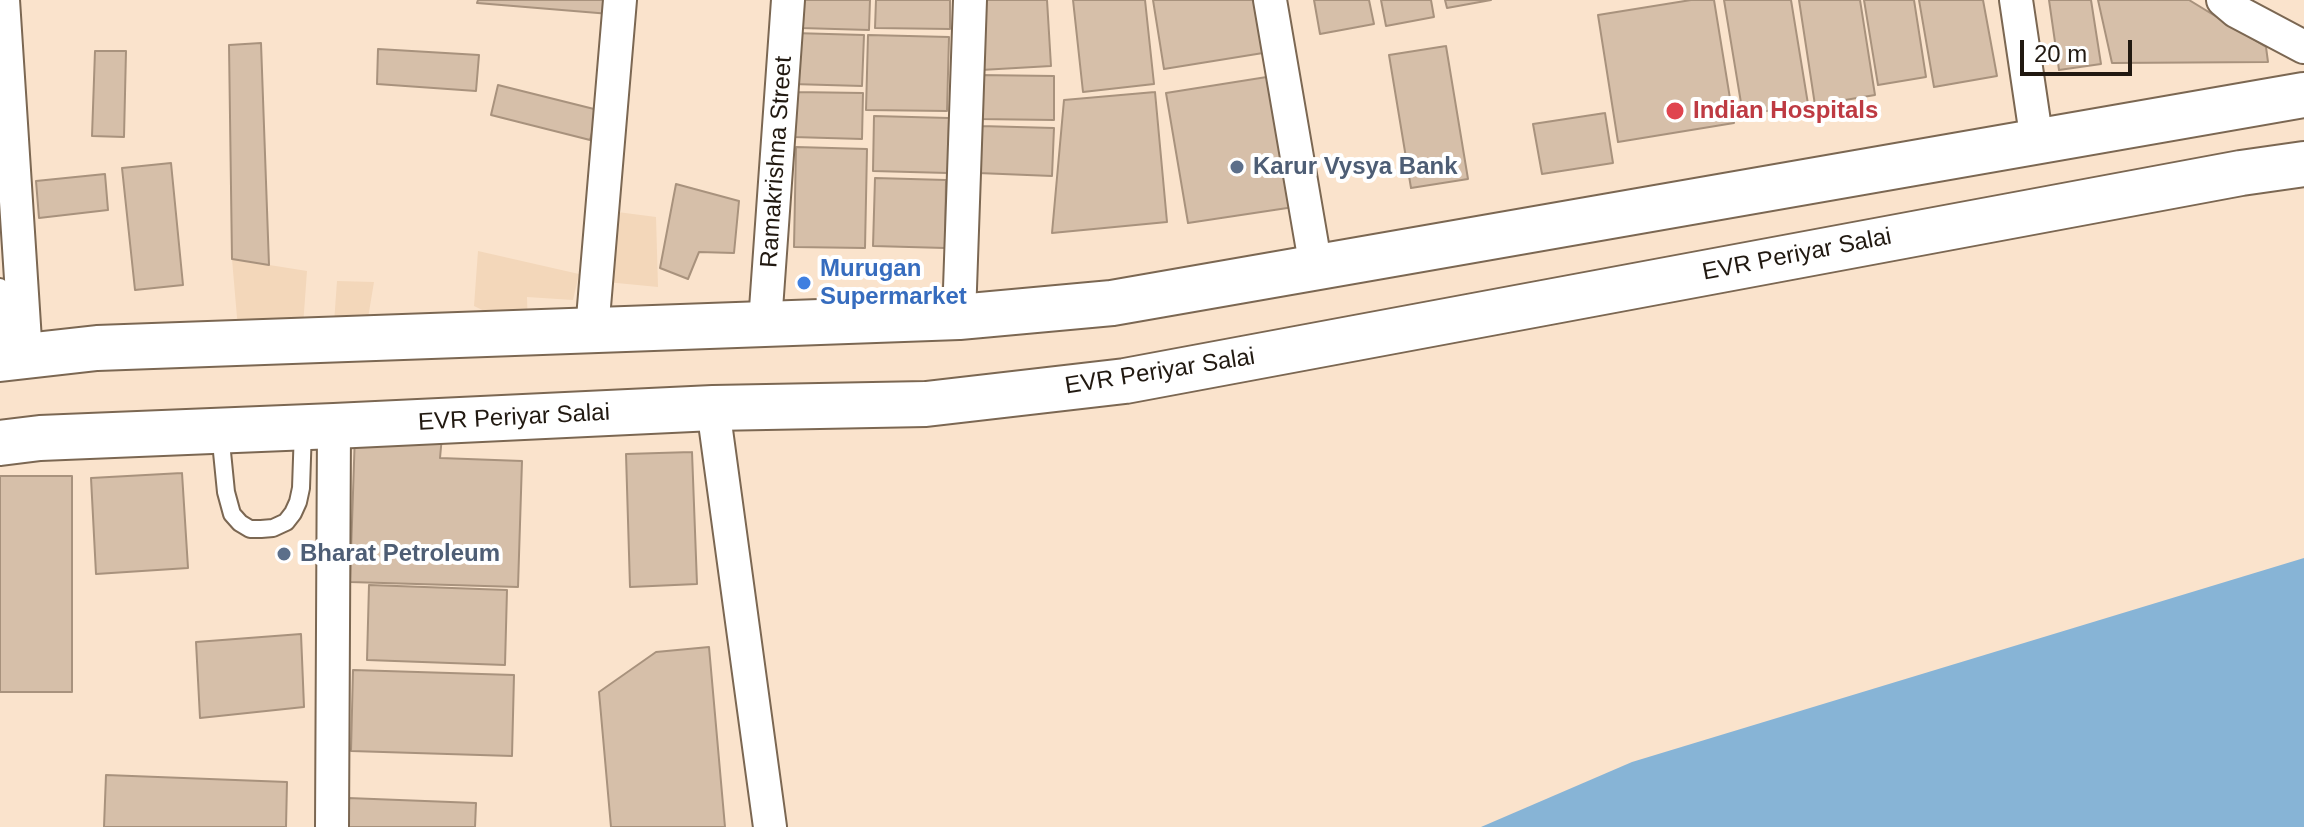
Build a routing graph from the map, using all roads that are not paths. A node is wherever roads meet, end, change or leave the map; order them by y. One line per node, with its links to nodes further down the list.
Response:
1 (3, 0): 17 (street)
2 (620, 0): 16 (street)
3 (788, 0): 15 (street, Ramakrishna Street)
4 (970, 0): 14 (street)
5 (1270, 0): 12 (street)
6 (2016, 0): 10 (street)
7 (2223, 0): 8 (street)
8 (2304, 47)
9 (2304, 95): 10 (main road)
10 (2037, 142): 12 (main road)
11 (2304, 164): 18 (main road, EVR Periyar Salai)
12 (1316, 268): 14 (main road)
13 (0, 287): 17 (lane)
14 (959, 317): 15 (main road)
15 (765, 323): 16 (main road)
16 (592, 330): 17 (main road)
17 (10, 358)
18 (713, 408): 19 (main road, EVR Periyar Salai); 23 (street)
19 (318, 427): 20 (main road, EVR Periyar Salai); 20 (lane); 22 (street)
20 (219, 431): 21 (main road, EVR Periyar Salai)
21 (0, 443)
22 (332, 827)
23 (770, 827)

